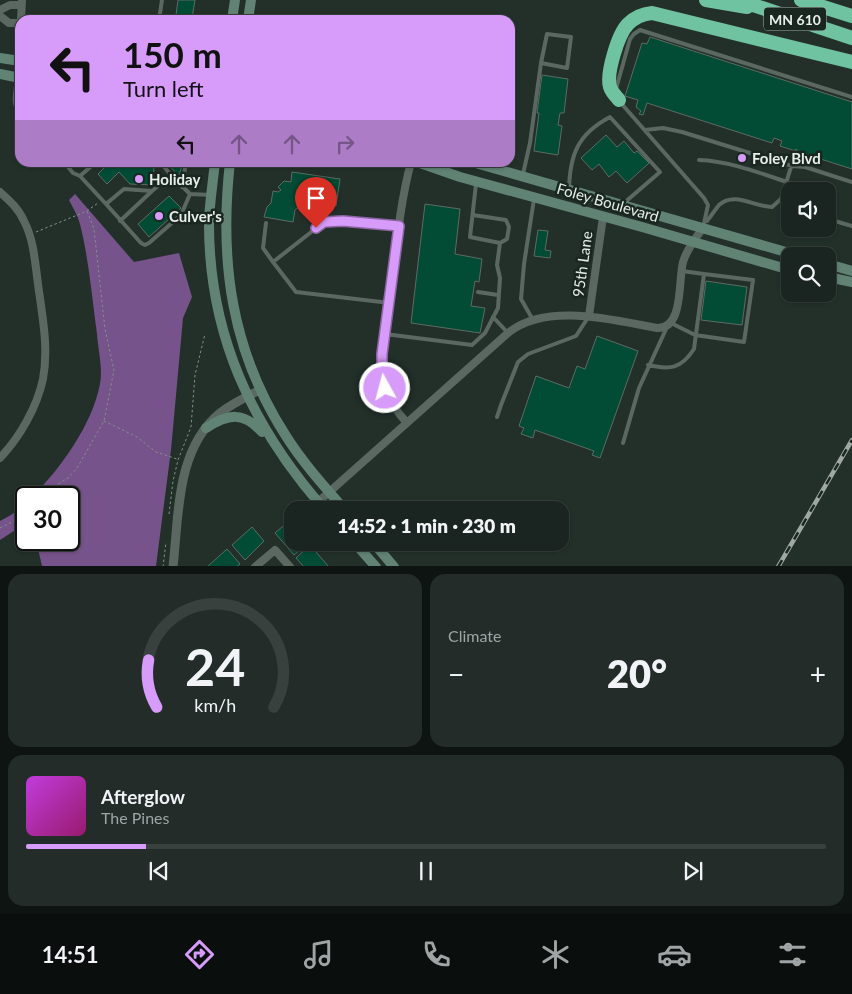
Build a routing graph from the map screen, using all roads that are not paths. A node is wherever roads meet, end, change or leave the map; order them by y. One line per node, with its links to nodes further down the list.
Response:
1 (162, 0): 10 (lane)
2 (235, 0): 11 (main road)
3 (251, 0): 12 (main road)
4 (706, 0): 9 (highway)
5 (738, 0): 9 (highway, MN 610)
6 (801, 0): 14 (highway, MN 610)
7 (22, 3): 8 (street)
8 (0, 10)
9 (768, 10): 16 (highway, MN 610)
10 (160, 15)
11 (233, 15)
12 (249, 15)
13 (0, 16): 15 (street)
14 (852, 16)
15 (15, 24)
16 (852, 38)
17 (0, 58): 18 (main road)
18 (15, 60)
19 (852, 62): 25 (highway)
20 (541, 63): 20 (lane); 43 (lane)
21 (0, 74): 22 (main road)
22 (15, 77)
23 (15, 97): 26 (lane)
24 (852, 97): 25 (lane)
25 (619, 100): 28 (lane)
26 (14, 102): 27 (lane)
27 (15, 105)
28 (644, 130): 31 (lane); 62 (lane)
29 (796, 151): 31 (lane)
30 (700, 160): 45 (lane)
31 (792, 166): 45 (lane); 46 (lane)
32 (68, 167): 42 (lane)
33 (90, 167): 42 (lane)
34 (164, 167): 41 (lane)
35 (185, 167): 47 (lane)
36 (214, 167): 52 (main road)
37 (230, 167): 87 (main road)
38 (410, 167): 63 (street)
39 (433, 167): 44 (main road, Foley Boulevard)
40 (489, 167): 43 (main road, Foley Boulevard)
41 (171, 175): 47 (lane); 49 (lane)
42 (80, 176): 55 (lane)
43 (522, 177): 48 (main road, Foley Boulevard)
44 (476, 181): 53 (main road, Foley Boulevard); 57 (lane)
45 (786, 182)
46 (852, 182)
47 (182, 187): 51 (lane)
48 (569, 190): 56 (main road, Foley Boulevard); 56 (lane)
49 (152, 191): 55 (lane); 59 (lane)
50 (0, 192): 94 (street)
51 (190, 194): 52 (lane); 59 (lane)
52 (211, 195): 88 (main road)
53 (534, 197): 58 (main road, Foley Boulevard); 81 (lane)
54 (781, 199): 62 (lane)
55 (106, 204): 59 (lane)
56 (623, 205): 62 (main road, Foley Boulevard)
57 (473, 215): 66 (lane); 66 (lane)
58 (603, 217): 65 (main road, Foley Boulevard); 79 (street, 95th Lane)
59 (120, 221)
60 (836, 221): 64 (lane)
61 (266, 223): 68 (lane)
62 (704, 225): 65 (street); 67 (main road, Foley Boulevard)
63 (399, 226): 68 (lane); 78 (street)
64 (852, 226)
65 (693, 242): 70 (main road, Foley Boulevard); 71 (street)
66 (500, 243): 77 (lane)
67 (781, 250)
68 (273, 262): 78 (lane)
69 (836, 266): 72 (main road)
70 (781, 267)
71 (682, 271): 73 (lane); 82 (street)
72 (852, 271)
73 (704, 274): 85 (lane); 85 (lane)
74 (836, 279): 75 (main road)
75 (852, 282)
76 (478, 292): 77 (lane)
77 (498, 295): 80 (lane)
78 (390, 303): 83 (street)
79 (589, 316): 81 (street); 82 (street); 89 (lane)
80 (494, 317): 83 (lane); 84 (lane)
81 (533, 320): 84 (street)
82 (669, 325): 85 (lane); 86 (lane)
83 (385, 334): 90 (street)
84 (508, 334): 90 (street)
85 (695, 335): 86 (lane)
86 (648, 366): 92 (lane)
87 (260, 390): 88 (street); 95 (main road)
88 (247, 396): 91 (street); 93 (main road)
89 (498, 417)
90 (407, 423): 95 (street)
91 (206, 428): 93 (main road); 101 (street)
92 (623, 443)
93 (281, 454): 96 (main road)
94 (0, 458)
95 (330, 492): 97 (street); 98 (main road)
96 (317, 501)
97 (319, 501)
98 (338, 501)
99 (362, 551): 104 (main road)
100 (381, 551): 105 (main road)
101 (172, 566)
102 (255, 566): 103 (street)
103 (290, 566)
104 (376, 566)
105 (394, 566)

